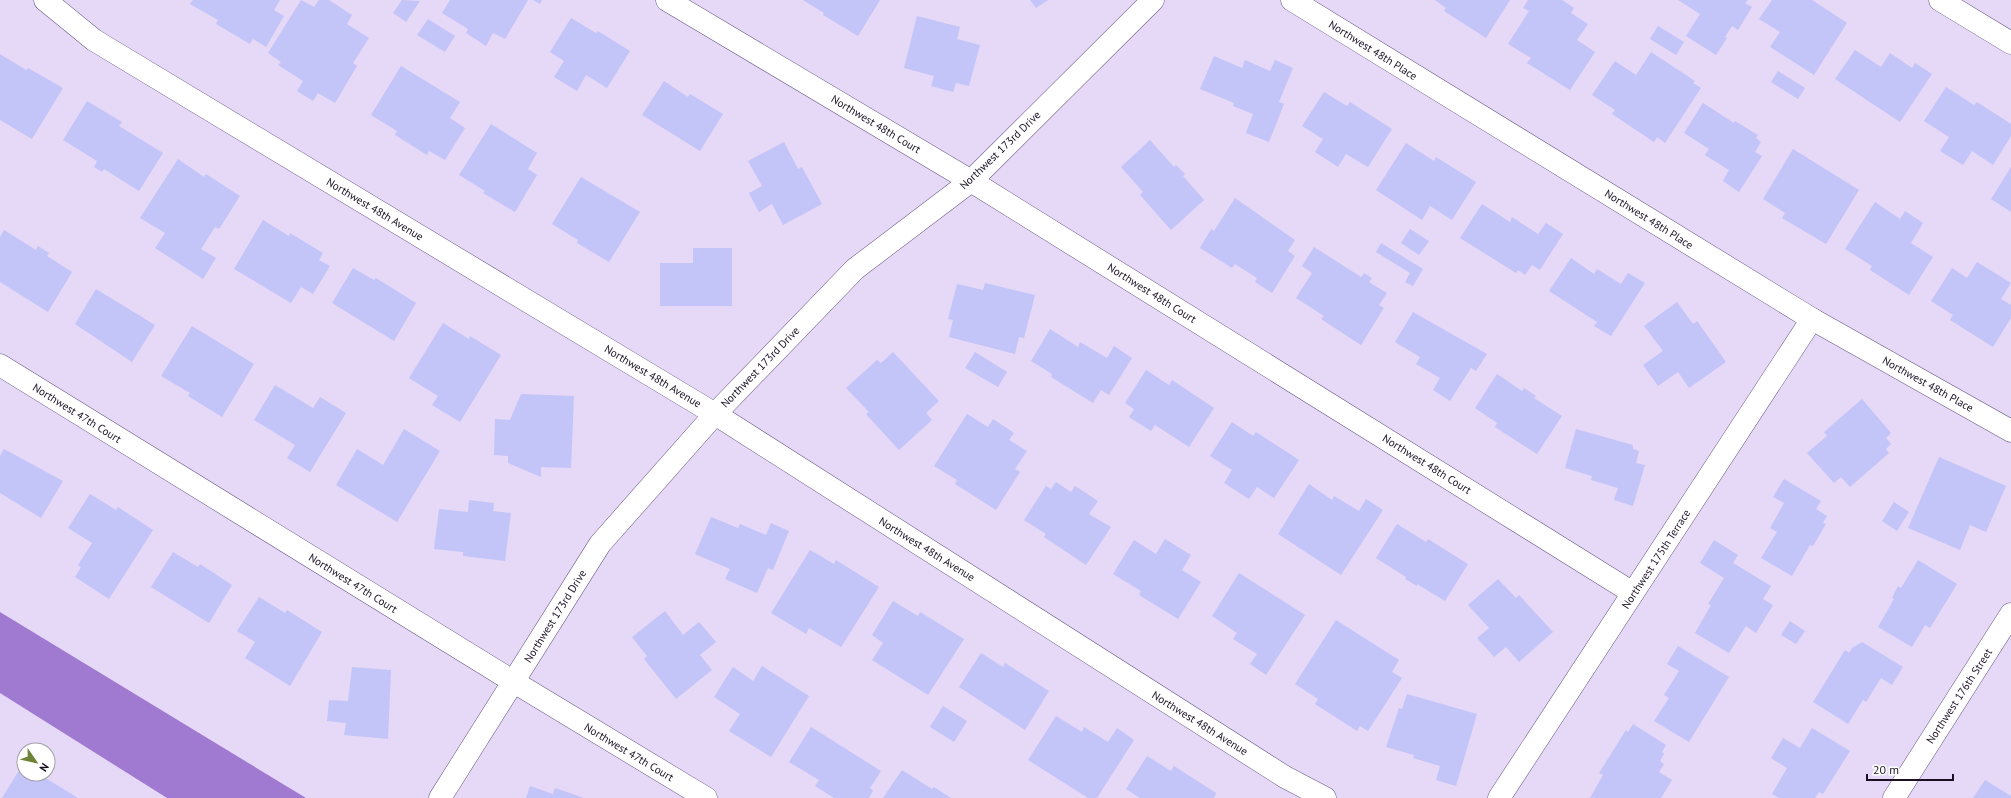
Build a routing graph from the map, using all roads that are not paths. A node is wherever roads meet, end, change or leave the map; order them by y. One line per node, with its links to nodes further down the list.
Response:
1 (44, 0): 10 (street, Northwest 48th Avenue)
2 (666, 0): 7 (street, Northwest 48th Court)
3 (1153, 0): 7 (street, Northwest 173rd Drive)
4 (1292, 0): 8 (street, Northwest 48th Place)
5 (1940, 0): 6 (street)
6 (2011, 43)
7 (971, 181): 10 (street, Northwest 173rd Drive); 12 (street, Northwest 48th Court)
8 (1812, 319): 11 (street, Northwest 48th Place); 12 (street, Northwest 175th Terrace)
9 (0, 365): 14 (street, Northwest 47th Court)
10 (715, 414): 14 (street, Northwest 173rd Drive); 17 (street, Northwest 48th Avenue)
11 (2011, 431)
12 (1634, 593): 18 (street, Northwest 175th Terrace)
13 (2011, 614): 19 (street, Northwest 176th Street)
14 (514, 682): 15 (street, Northwest 173rd Drive); 16 (street, Northwest 47th Court)
15 (440, 798)
16 (706, 798)
17 (1325, 798)
18 (1500, 798)
19 (1894, 798)

